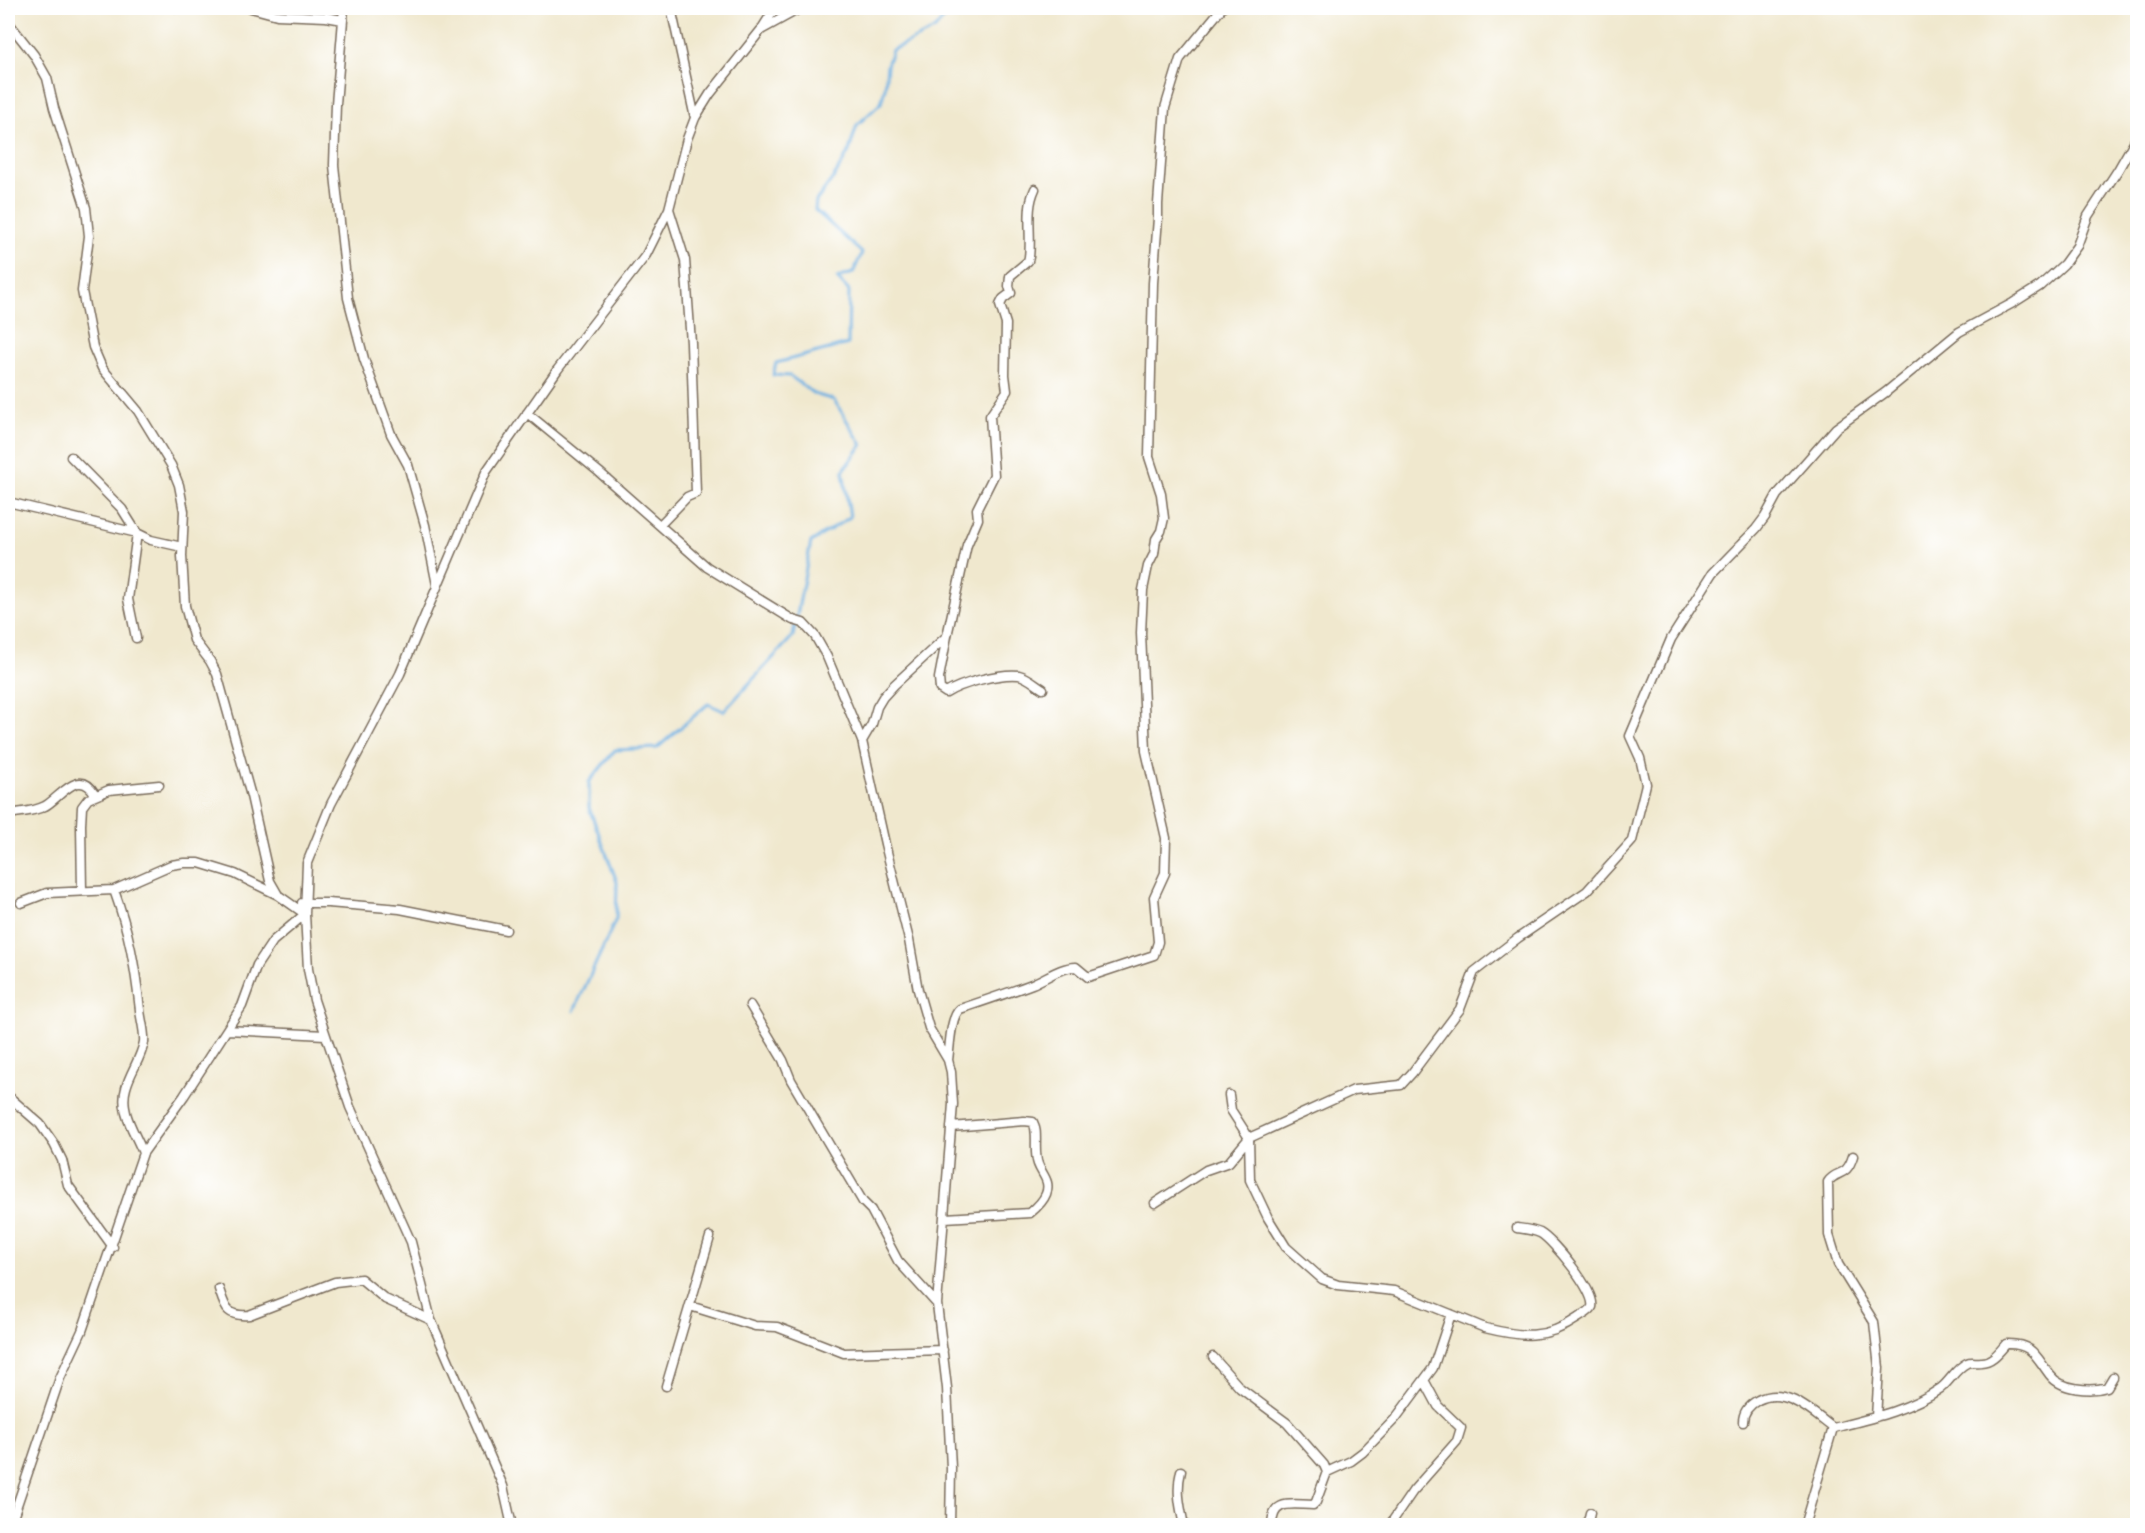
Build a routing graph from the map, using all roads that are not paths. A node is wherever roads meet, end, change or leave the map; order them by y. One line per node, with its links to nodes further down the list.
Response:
1 (178, 8): 2 (street)
2 (210, 8)
3 (250, 8): 9 (street)
4 (344, 8): 9 (street)
5 (671, 8): 12 (street)
6 (775, 8): 11 (street)
7 (801, 8): 11 (street)
8 (1222, 8): 41 (street)
9 (343, 20): 22 (street)
10 (8, 22): 21 (street)
11 (761, 30): 12 (street)
12 (695, 118): 15 (street)
13 (2138, 135): 45 (street)
14 (1035, 189): 23 (street)
15 (669, 209): 16 (street); 19 (street)
16 (527, 413): 19 (street); 22 (street)
17 (71, 457): 20 (street)
18 (8, 502): 20 (street)
19 (660, 525): 26 (street)
20 (137, 533): 21 (street); 24 (street)
21 (182, 547): 32 (street)
22 (437, 586): 35 (street)
23 (947, 636): 25 (street); 26 (street)
24 (136, 638)
25 (1043, 689)
26 (862, 741): 41 (street)
27 (159, 785): 28 (street)
28 (95, 794): 29 (street); 31 (street)
29 (8, 814)
30 (114, 890): 31 (street); 32 (street); 46 (street)
31 (82, 891): 33 (street)
32 (278, 895): 34 (street)
33 (21, 903)
34 (289, 903): 35 (street); 36 (street)
35 (306, 903): 36 (street); 37 (street)
36 (305, 914): 39 (street); 40 (street)
37 (506, 930)
38 (750, 1005): 54 (street)
39 (227, 1030): 40 (street); 46 (street)
40 (325, 1035): 57 (street)
41 (948, 1060): 44 (street)
42 (1229, 1095): 45 (street)
43 (8, 1096): 52 (street)
44 (951, 1127): 49 (street); 49 (street)
45 (1249, 1138): 48 (street); 56 (street)
46 (143, 1153): 52 (street)
47 (1853, 1156): 63 (street)
48 (1155, 1203)
49 (945, 1218): 54 (street)
50 (1517, 1228): 56 (street)
51 (710, 1238): 55 (street)
52 (113, 1247): 69 (street)
53 (219, 1289): 57 (street)
54 (937, 1304): 58 (street)
55 (690, 1306): 58 (street); 62 (street)
56 (1451, 1314): 61 (street)
57 (431, 1320): 70 (street)
58 (943, 1350): 71 (street)
59 (1213, 1357): 67 (street)
60 (2113, 1377): 63 (street)
61 (1424, 1380): 67 (street); 74 (street)
62 (666, 1386)
63 (1876, 1417): 65 (street)
64 (1743, 1422): 65 (street)
65 (1833, 1428): 76 (street)
66 (1181, 1471): 72 (street)
67 (1327, 1472): 73 (street)
68 (1590, 1514): 75 (street)
69 (9, 1526)
70 (512, 1526)
71 (950, 1526)
72 (1184, 1526)
73 (1272, 1526)
74 (1389, 1526)
75 (1587, 1526)
76 (1804, 1526)

